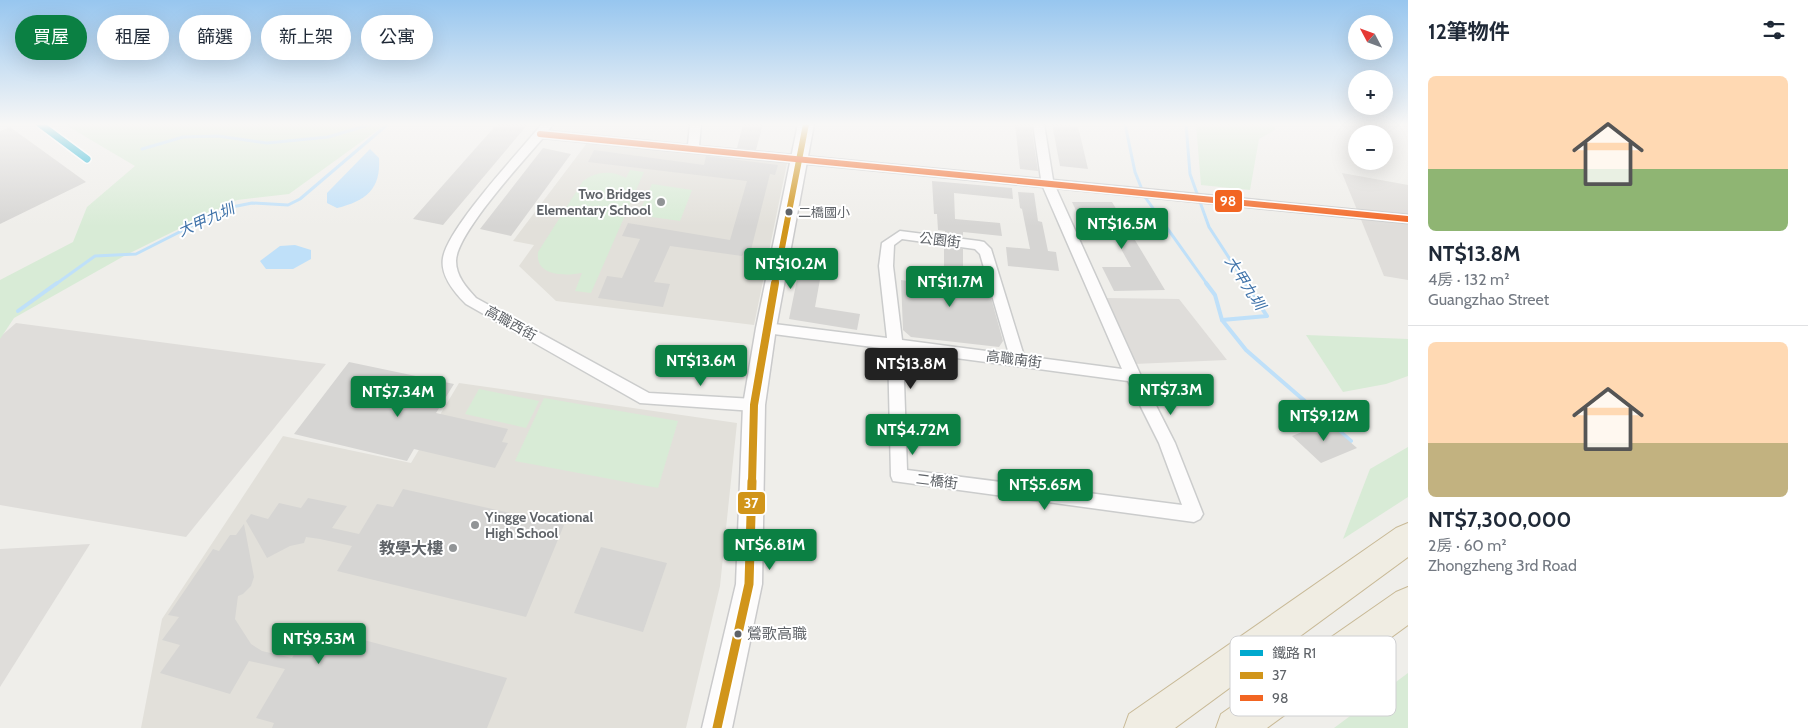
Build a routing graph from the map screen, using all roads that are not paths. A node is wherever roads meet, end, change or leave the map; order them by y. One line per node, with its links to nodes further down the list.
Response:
1 (521, 158): 10 (street, 高職西街)
2 (800, 158): 4 (street); 6 (street)
3 (1043, 158): 4 (street)
4 (1047, 182): 5 (street); 9 (street)
5 (1408, 219)
6 (766, 328): 7 (street, 高職南街); 10 (street)
7 (895, 344): 8 (street, 高職南街); 8 (street, 公園街); 9 (street, 二橋街)
8 (1018, 360): 9 (street, 高職南街)
9 (1132, 376)
10 (754, 405): 17 (street)
11 (1408, 538): 13 (highway)
12 (1408, 604): 14 (highway)
13 (1272, 636)
14 (1363, 636)
15 (1230, 666): 18 (highway)
16 (1252, 716): 19 (highway)
17 (717, 728)
18 (1144, 728)
19 (1235, 728)

